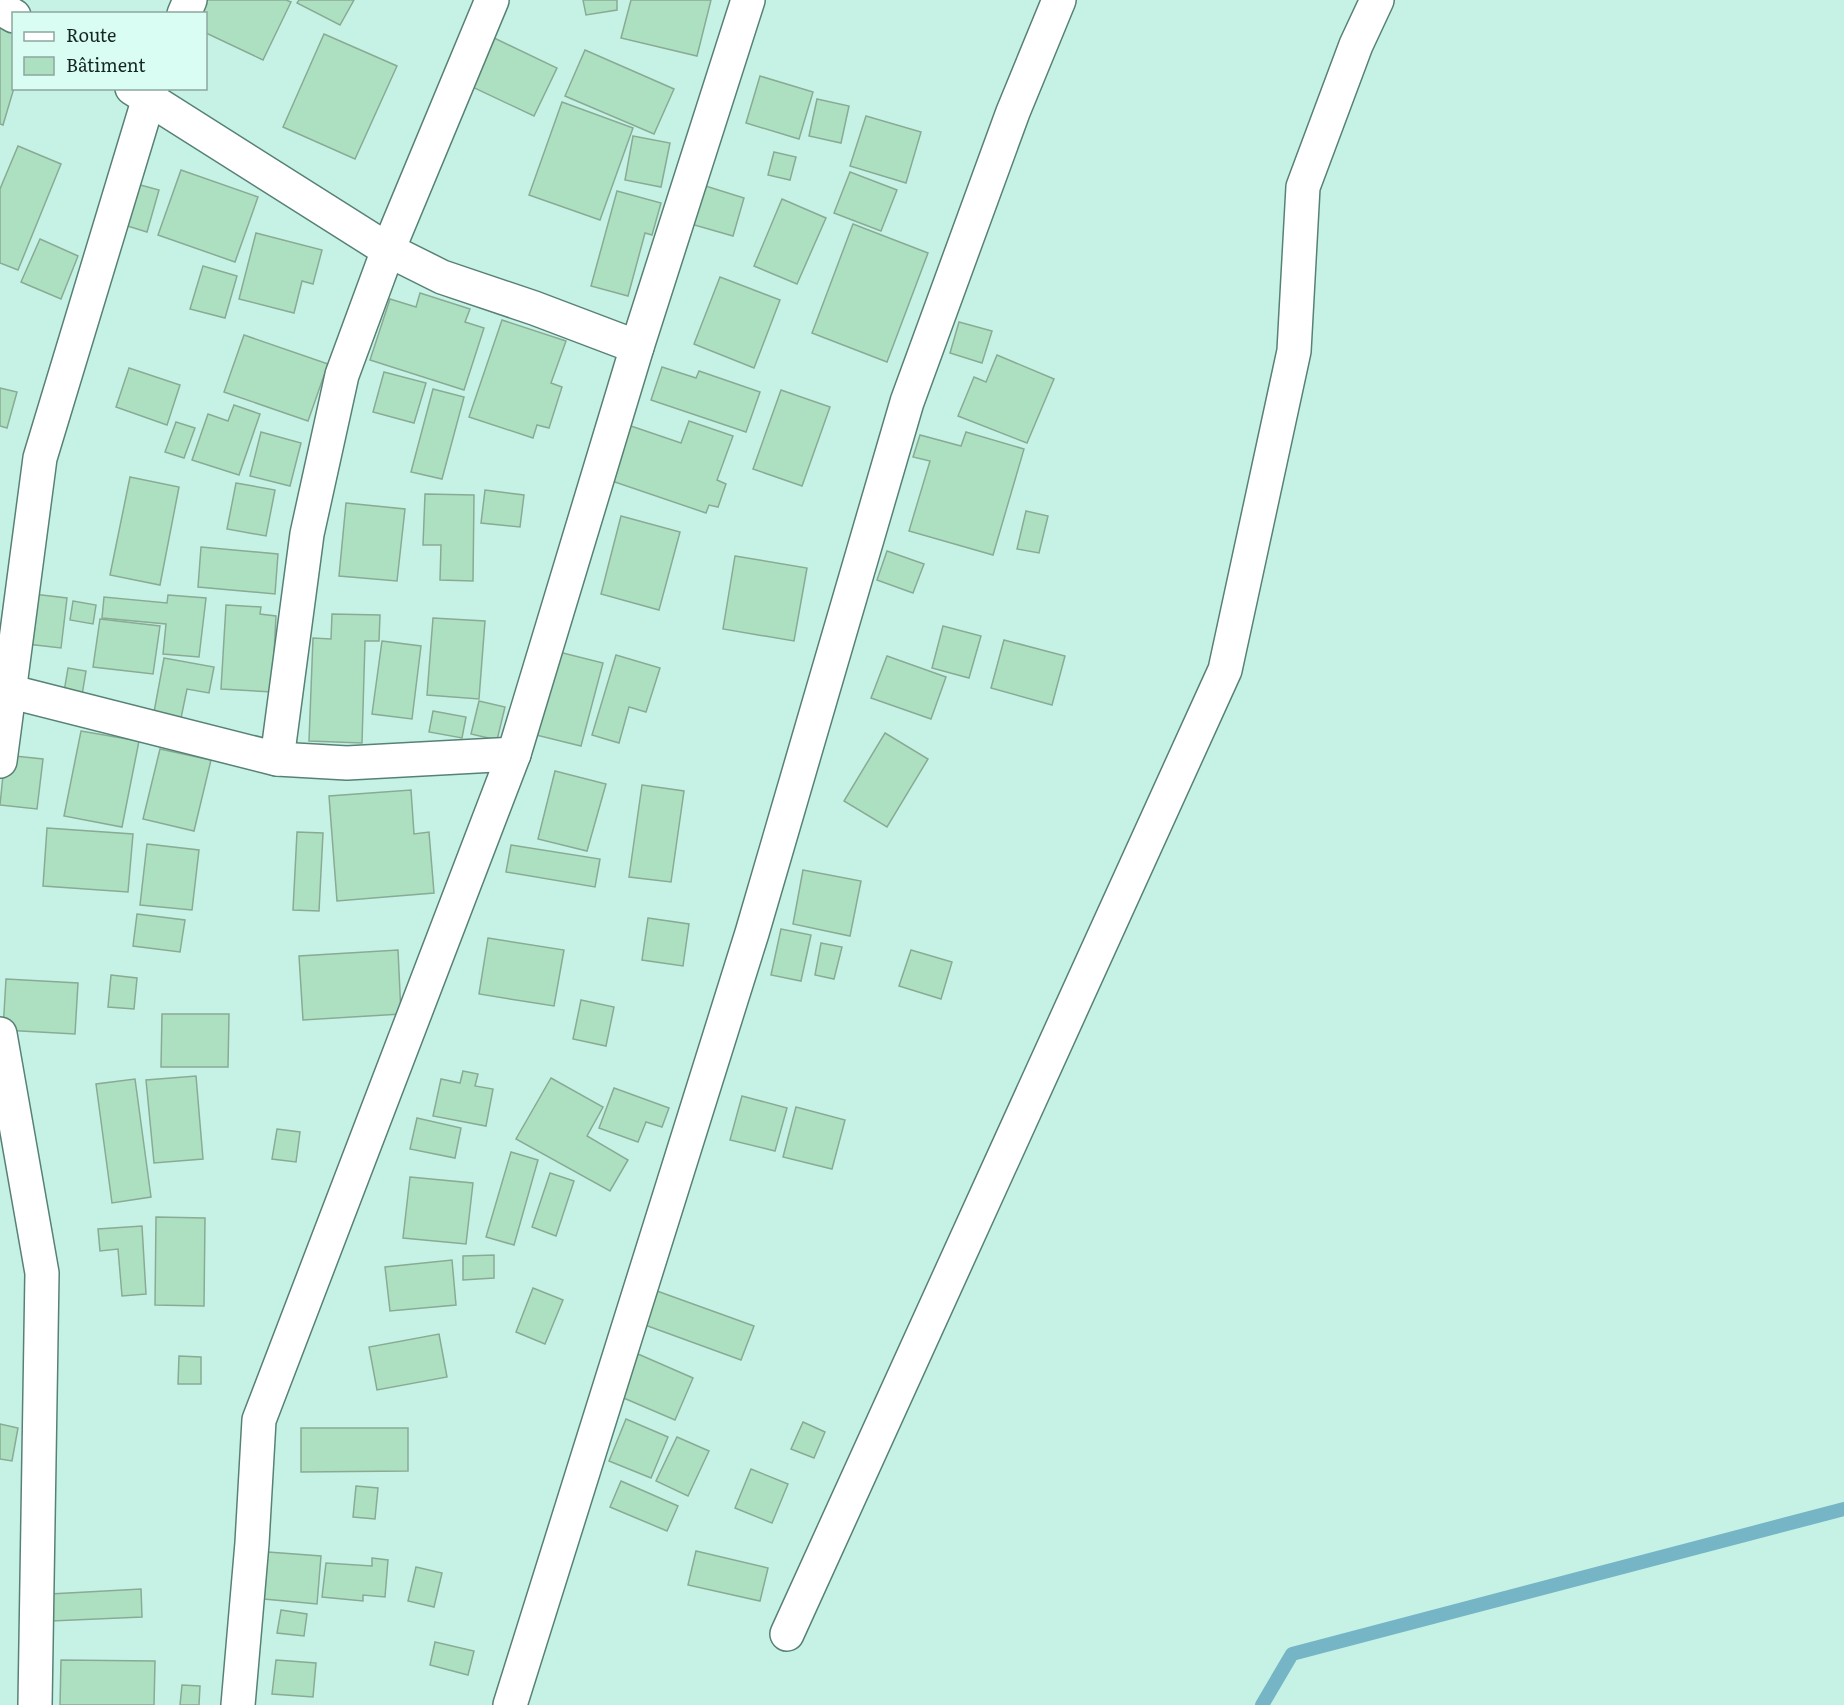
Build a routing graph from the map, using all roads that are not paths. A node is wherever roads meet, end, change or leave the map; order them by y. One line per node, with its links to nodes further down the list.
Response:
1 (492, 0): 6 (street)
2 (748, 0): 7 (street)
3 (1059, 0): 16 (street)
4 (1377, 0): 13 (street)
5 (144, 92): 6 (street); 8 (street)
6 (388, 250): 7 (street); 10 (street)
7 (637, 347): 9 (street)
8 (4, 690): 10 (street); 11 (street)
9 (514, 754): 10 (street); 15 (street)
10 (277, 759)
11 (0, 761)
12 (0, 1034): 14 (street)
13 (787, 1634)
14 (35, 1705)
15 (238, 1705)
16 (510, 1705)

